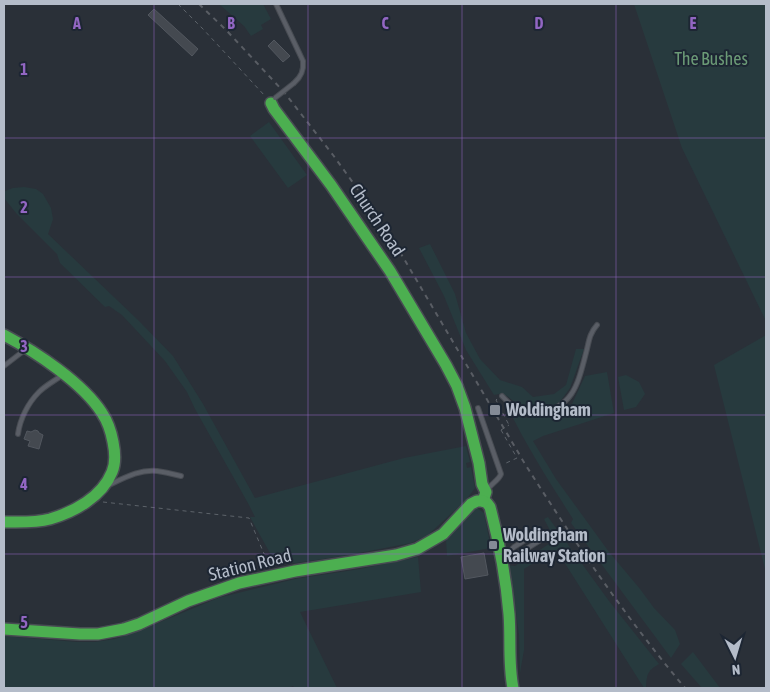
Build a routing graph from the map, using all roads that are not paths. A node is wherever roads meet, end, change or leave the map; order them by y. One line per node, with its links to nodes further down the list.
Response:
1 (276, 4): 2 (lane, bridge)
2 (273, 101): 13 (street, Church Road)
3 (598, 325): 8 (lane)
4 (4, 336): 5 (street)
5 (28, 348): 6 (lane); 7 (street)
6 (4, 366)
7 (63, 374): 10 (lane); 12 (street)
8 (502, 396)
9 (478, 408): 13 (lane)
10 (18, 434)
11 (181, 476): 12 (lane)
12 (103, 488): 14 (street)
13 (484, 496): 15 (street, Church Road); 16 (street, Station Road)
14 (4, 522)
15 (506, 562): 15 (lane); 17 (street, Church Road)
16 (4, 629)
17 (513, 688)

